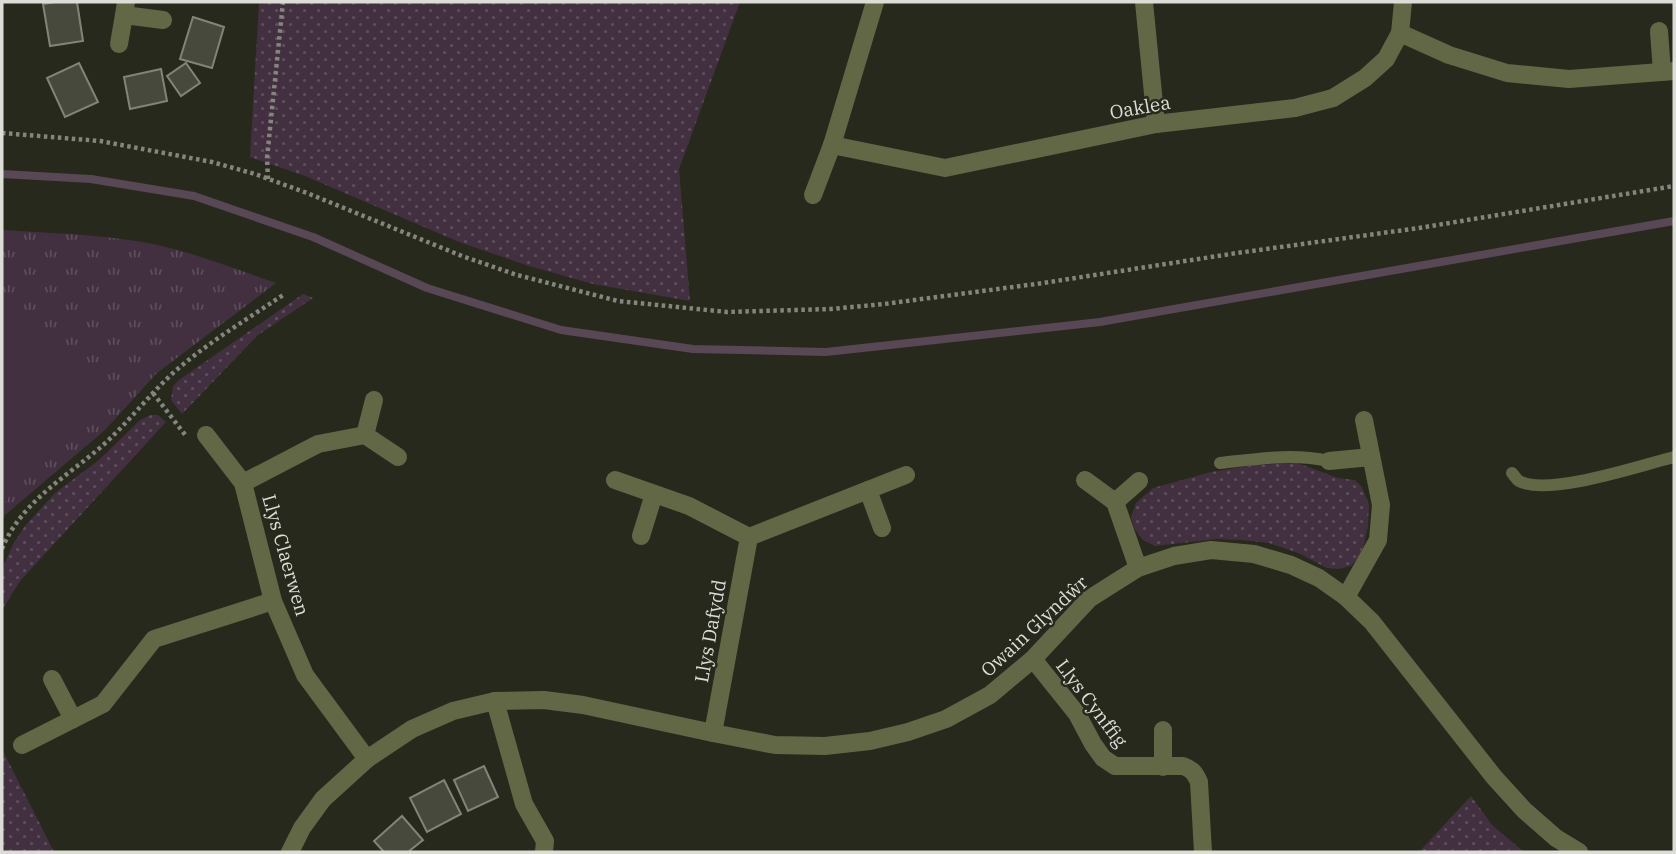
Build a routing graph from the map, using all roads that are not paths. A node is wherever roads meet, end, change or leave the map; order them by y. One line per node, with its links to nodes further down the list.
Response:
1 (875, 2): 11 (street)
2 (1144, 2): 10 (street)
3 (1403, 2): 7 (street, Oaklea)
4 (125, 8): 5 (street); 8 (street)
5 (163, 20)
6 (1659, 32): 9 (street)
7 (1400, 33): 9 (street); 10 (street, Oaklea)
8 (119, 44)
9 (1668, 71)
10 (1156, 124): 11 (street, Oaklea)
11 (832, 145): 12 (street)
12 (813, 195)
13 (374, 400): 16 (street)
14 (1364, 420): 18 (street)
15 (206, 435): 27 (street, Llys Claerwen)
16 (365, 435): 17 (street); 27 (street)
17 (398, 457)
18 (1371, 457): 20 (street); 35 (street)
19 (1674, 457): 22 (lane)
20 (1329, 461): 21 (lane)
21 (1220, 463)
22 (1512, 473)
23 (906, 475): 28 (street)
24 (615, 480): 29 (street)
25 (1085, 480): 30 (street)
26 (1139, 481): 30 (street)
27 (243, 483): 36 (street, Llys Claerwen)
28 (868, 490): 31 (street); 33 (street)
29 (654, 494): 32 (street); 33 (street)
30 (1115, 502): 34 (street)
31 (882, 528)
32 (641, 536)
33 (749, 537): 42 (street, Llys Dafydd)
34 (1138, 568): 35 (street, Owain Glyndŵr); 37 (street, Owain Glyndŵr)
35 (1346, 597): 49 (street, Owain Glyndŵr)
36 (273, 601): 40 (street); 44 (street, Llys Claerwen)
37 (1033, 659): 42 (street, Owain Glyndŵr); 45 (street, Llys Cynffig)
38 (52, 679): 40 (street)
39 (495, 701): 42 (street, Owain Glyndŵr); 44 (street, Owain Glyndŵr); 47 (street)
40 (73, 719): 43 (street)
41 (1163, 730): 45 (street)
42 (713, 733)
43 (22, 745)
44 (367, 759): 46 (street, Owain Glyndŵr)
45 (1163, 767): 48 (street, Llys Cynffig)
46 (290, 852)
47 (544, 852)
48 (1203, 852)
49 (1578, 852)

